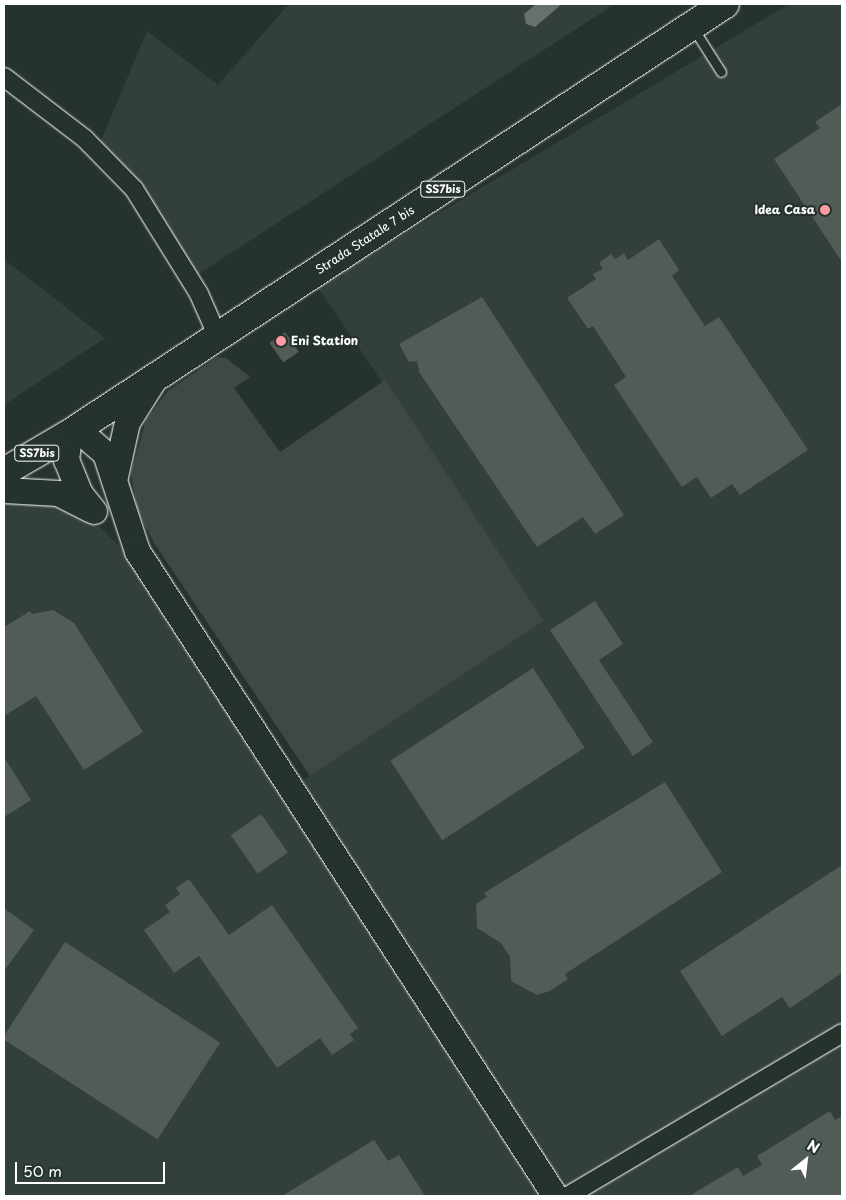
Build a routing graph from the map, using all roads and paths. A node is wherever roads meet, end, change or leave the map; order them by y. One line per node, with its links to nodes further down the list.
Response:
1 (724, 4): 2 (main road, Strada Statale 7 bis / SS7bis)
2 (691, 26): 3 (lane); 5 (main road, Strada Statale 7 bis / SS7bis)
3 (721, 72)
4 (4, 77): 5 (street)
5 (218, 337): 6 (main road, Strada Statale 7 bis / SS7bis)
6 (162, 374): 7 (main road, Strada Statale 7 bis / SS7bis); 9 (street)
7 (69, 434): 8 (main road, Strada Statale 7 bis / SS7bis); 9 (street); 11 (street)
8 (4, 472)
9 (114, 476): 12 (street)
10 (4, 490): 11 (street)
11 (94, 511): 12 (street)
12 (137, 551): 14 (street)
13 (842, 1033): 15 (street)
14 (555, 1196)
15 (568, 1196)

